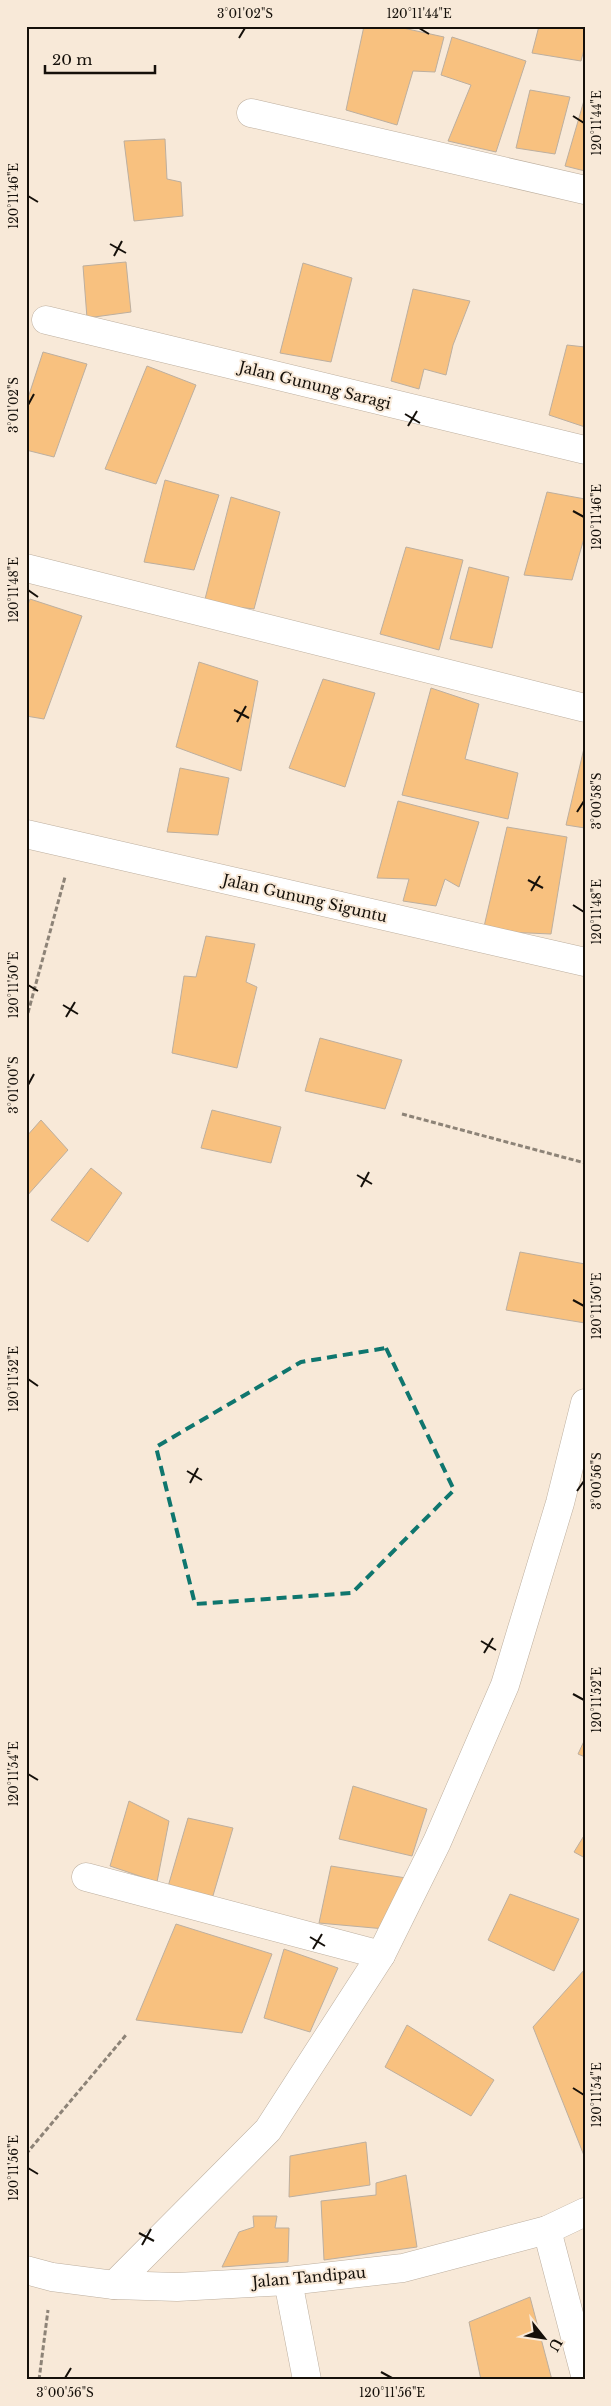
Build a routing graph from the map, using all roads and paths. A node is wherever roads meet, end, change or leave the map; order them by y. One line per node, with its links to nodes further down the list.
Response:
1 (251, 113): 2 (street)
2 (585, 190)
3 (46, 320): 4 (street, Jalan Gunung Saragi)
4 (585, 450)
5 (26, 568): 6 (street)
6 (585, 708)
7 (26, 834): 8 (street, Jalan Gunung Siguntu)
8 (74, 845): 9 (street, Jalan Gunung Siguntu); 10 (path)
9 (585, 962)
10 (26, 1020)
11 (402, 1114): 12 (path)
12 (585, 1163)
13 (585, 1402): 15 (street)
14 (86, 1877): 15 (street)
15 (381, 1955): 23 (street)
16 (126, 2035): 17 (path)
17 (26, 2154)
18 (585, 2212): 19 (street, Jalan Tandipau)
19 (548, 2230): 22 (street, Jalan Tandipau); 24 (street)
20 (26, 2270): 21 (street, Jalan Tandipau)
21 (52, 2277): 23 (street, Jalan Tandipau); 25 (path)
22 (288, 2281): 23 (street, Jalan Tandipau); 26 (street)
23 (114, 2285)
24 (585, 2375)
25 (39, 2380)
26 (307, 2380)

